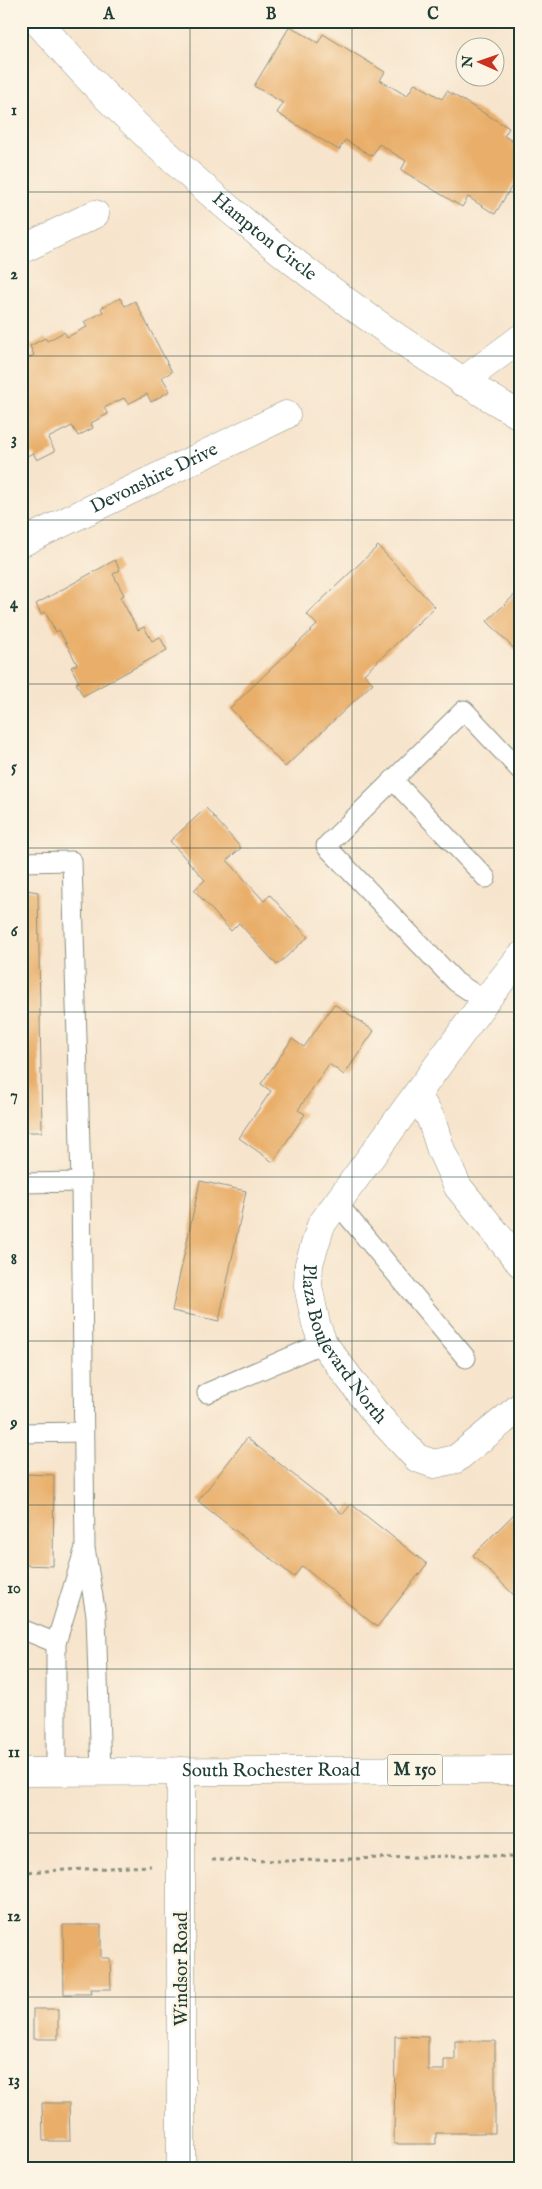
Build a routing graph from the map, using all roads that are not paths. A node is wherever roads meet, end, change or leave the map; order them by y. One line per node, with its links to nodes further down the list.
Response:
1 (37, 21): 5 (street, Hampton Circle)
2 (95, 214): 3 (street)
3 (21, 250)
4 (521, 338): 5 (street)
5 (462, 382): 7 (street, Hampton Circle)
6 (286, 415): 8 (street, Devonshire Drive)
7 (521, 416)
8 (21, 543)
9 (521, 771): 10 (lane)
10 (393, 780): 12 (lane); 14 (lane)
11 (21, 862): 16 (lane)
12 (486, 878)
13 (521, 956): 14 (street, Plaza Boulevard North)
14 (485, 1001): 15 (street, Plaza Boulevard North)
15 (417, 1095): 18 (street, Plaza Boulevard North); 19 (street)
16 (81, 1182): 17 (lane); 24 (lane)
17 (21, 1183)
18 (337, 1203): 20 (street, Plaza Boulevard North); 21 (lane)
19 (521, 1264)
20 (324, 1343): 22 (lane); 23 (street, Plaza Boulevard North)
21 (466, 1358)
22 (207, 1393)
23 (521, 1406)
24 (83, 1432): 25 (lane); 26 (lane)
25 (21, 1433)
26 (85, 1548): 28 (lane); 33 (lane)
27 (24, 1630): 28 (lane)
28 (56, 1643): 32 (lane)
29 (521, 1770): 30 (street, South Rochester Road / M 150)
30 (181, 1771): 33 (street, South Rochester Road / M 150); 34 (street, Windsor Road)
31 (21, 1772): 32 (street, South Rochester Road / M 150)
32 (56, 1772): 33 (street, South Rochester Road / M 150)
33 (101, 1772)
34 (181, 2168)

